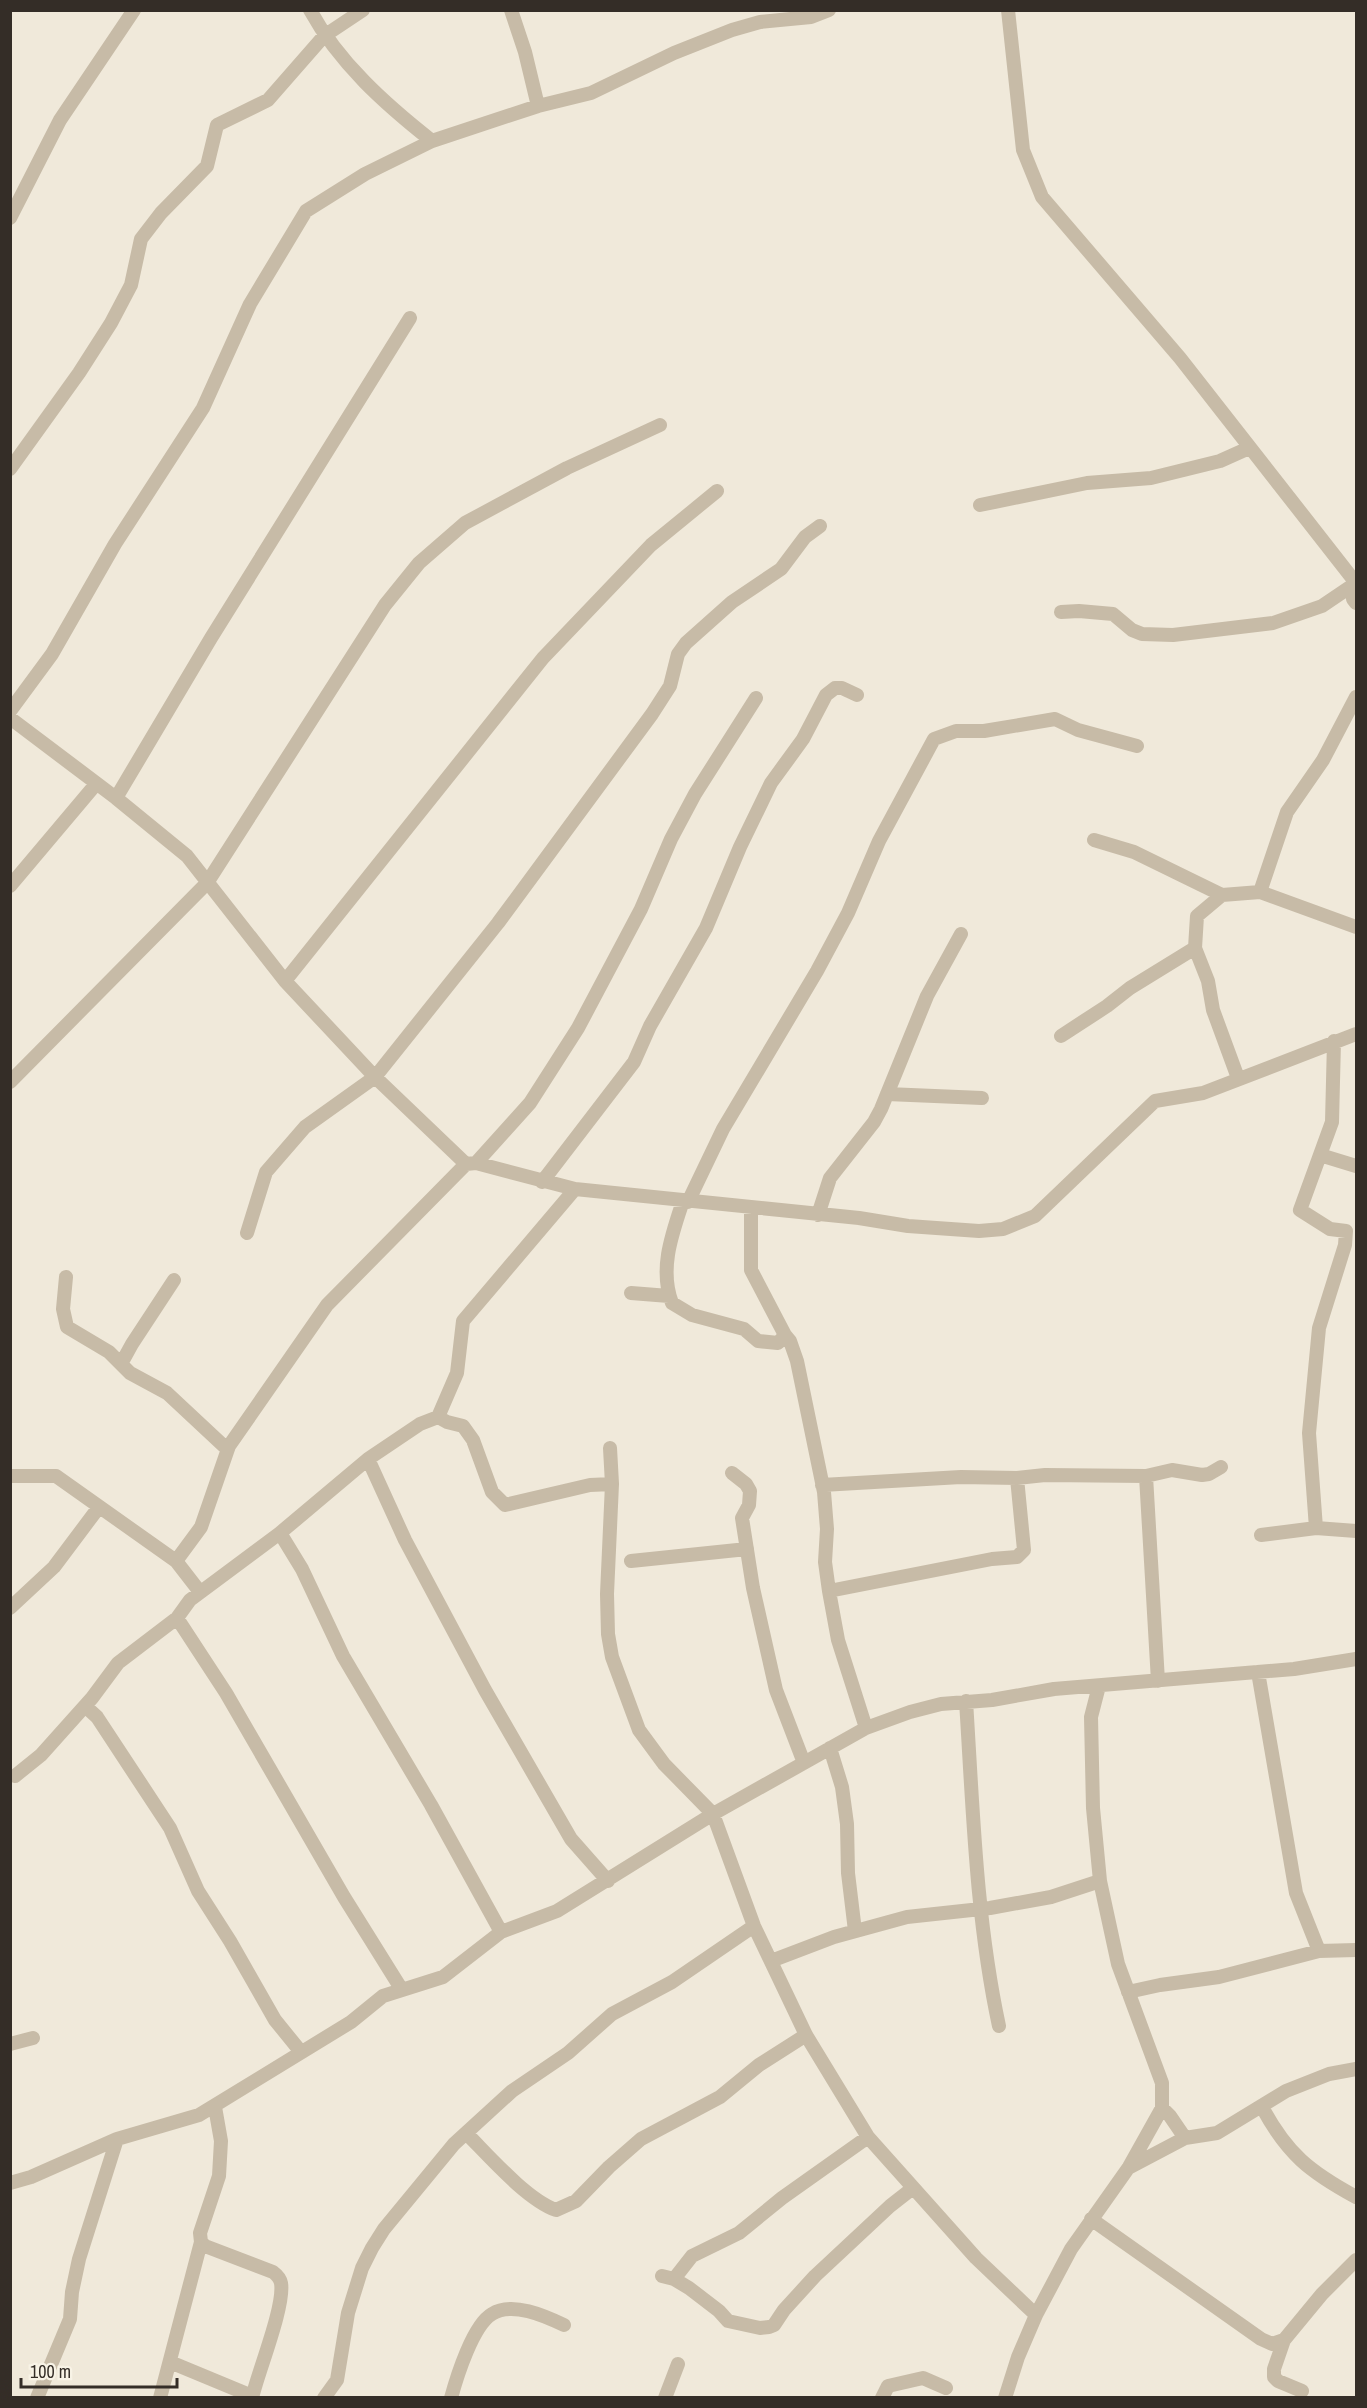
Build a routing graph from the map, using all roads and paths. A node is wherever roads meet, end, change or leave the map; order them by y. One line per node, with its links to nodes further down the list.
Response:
1 (134, 10): 10 (street)
2 (310, 10): 7 (street)
3 (363, 10): 7 (street)
4 (512, 10): 8 (street)
5 (829, 10): 8 (street)
6 (1008, 10): 13 (street)
7 (324, 36): 9 (street); 14 (street)
8 (538, 106): 9 (street)
9 (432, 141): 24 (street)
10 (10, 218)
11 (410, 318): 28 (street)
12 (660, 425): 30 (street)
13 (1249, 448): 16 (street); 18 (street)
14 (10, 468)
15 (717, 491): 37 (street)
16 (980, 505)
17 (820, 526): 41 (street)
18 (1356, 583): 19 (street); 20 (street)
19 (1356, 603)
20 (1061, 612)
21 (857, 695): 49 (street)
22 (1356, 697): 32 (street)
23 (756, 698): 47 (street)
24 (10, 711)
25 (10, 718): 27 (street)
26 (1137, 746): 51 (street)
27 (96, 784): 28 (street); 31 (street)
28 (116, 798): 30 (street)
29 (1094, 840): 33 (street)
30 (207, 883): 37 (street); 43 (street)
31 (10, 886)
32 (1260, 892): 33 (street); 34 (street)
33 (1222, 895): 36 (street)
34 (1356, 927)
35 (962, 934): 44 (street)
36 (1195, 948): 39 (street); 42 (street)
37 (285, 981): 41 (street)
38 (1356, 1034): 40 (street)
39 (1061, 1036)
40 (1334, 1041): 42 (street); 46 (street)
41 (375, 1077): 47 (street); 54 (street)
42 (1238, 1078): 53 (street)
43 (10, 1082)
44 (887, 1094): 45 (street); 53 (street)
45 (982, 1098)
46 (1320, 1155): 48 (street); 73 (street)
47 (471, 1164): 49 (street); 63 (street)
48 (1356, 1166)
49 (542, 1182): 50 (street)
50 (575, 1189): 51 (street); 61 (street)
51 (685, 1202): 52 (street); 58 (street)
52 (751, 1208): 53 (street); 59 (street)
53 (818, 1215)
54 (247, 1233)
55 (66, 1277): 60 (street)
56 (174, 1280): 60 (street)
57 (631, 1293): 58 (street)
58 (669, 1296): 59 (street)
59 (785, 1335): 71 (street)
60 (121, 1364): 63 (street)
61 (438, 1417): 64 (street); 70 (street)
62 (610, 1448): 70 (street)
63 (227, 1449): 78 (street)
64 (368, 1459): 75 (street); 95 (street)
65 (1221, 1467): 68 (street)
66 (732, 1473): 77 (street)
67 (10, 1476): 72 (street)
68 (1146, 1476): 69 (street); 86 (street)
69 (1017, 1478): 71 (street); 80 (street)
70 (612, 1484): 94 (street)
71 (822, 1485): 80 (street)
72 (99, 1507): 78 (street); 82 (street)
73 (1316, 1528): 74 (street); 76 (street)
74 (1356, 1531)
75 (280, 1533): 81 (street); 100 (street)
76 (1261, 1535)
77 (747, 1549): 79 (street); 92 (street)
78 (176, 1561): 81 (street)
79 (631, 1561)
80 (829, 1591): 90 (street)
81 (200, 1592): 83 (street)
82 (10, 1608)
83 (177, 1618): 89 (street); 104 (street)
84 (1356, 1659): 85 (street)
85 (1258, 1672): 86 (street); 102 (street)
86 (1158, 1681): 87 (street)
87 (1099, 1686): 88 (street); 96 (street)
88 (966, 1701): 90 (street); 97 (street)
89 (86, 1706): 93 (street); 110 (street)
90 (866, 1728): 91 (street)
91 (830, 1748): 92 (street); 99 (street)
92 (804, 1763): 94 (street)
93 (15, 1776)
94 (712, 1814): 95 (street); 98 (street)
95 (608, 1881): 100 (street)
96 (1100, 1881): 97 (street); 105 (street)
97 (979, 1909): 99 (street); 106 (street)
98 (754, 1926): 103 (street); 115 (street)
99 (855, 1931): 103 (street)
100 (501, 1932): 104 (street)
101 (1356, 1950): 102 (street)
102 (1319, 1951): 105 (street)
103 (771, 1961): 107 (street)
104 (402, 1990): 110 (street)
105 (1128, 1992): 114 (street)
106 (999, 2026)
107 (806, 2035): 115 (street); 116 (street)
108 (33, 2038): 109 (street)
109 (10, 2044)
110 (301, 2052): 112 (street)
111 (1356, 2069): 113 (street)
112 (214, 2107): 118 (street); 124 (street)
113 (1262, 2107): 117 (street); 122 (street)
114 (1162, 2108): 117 (street); 119 (street)
115 (466, 2133): 136 (street)
116 (868, 2137): 121 (street); 121 (street)
117 (1185, 2138): 119 (street)
118 (117, 2139): 120 (street); 133 (street)
119 (1129, 2167): 123 (street)
120 (11, 2182)
121 (913, 2188): 126 (street)
122 (1356, 2197)
123 (1091, 2219): 126 (street); 128 (street)
124 (201, 2242): 129 (street); 135 (street)
125 (1356, 2260): 128 (street)
126 (1036, 2315): 140 (street)
127 (564, 2325): 137 (street)
128 (1284, 2340): 132 (street)
129 (170, 2362): 134 (street); 135 (street)
130 (678, 2364): 138 (street)
131 (946, 2388): 139 (street)
132 (1302, 2391)
133 (37, 2397)
134 (160, 2397)
135 (252, 2397)
136 (324, 2397)
137 (451, 2397)
138 (665, 2397)
139 (882, 2397)
140 (1005, 2397)

